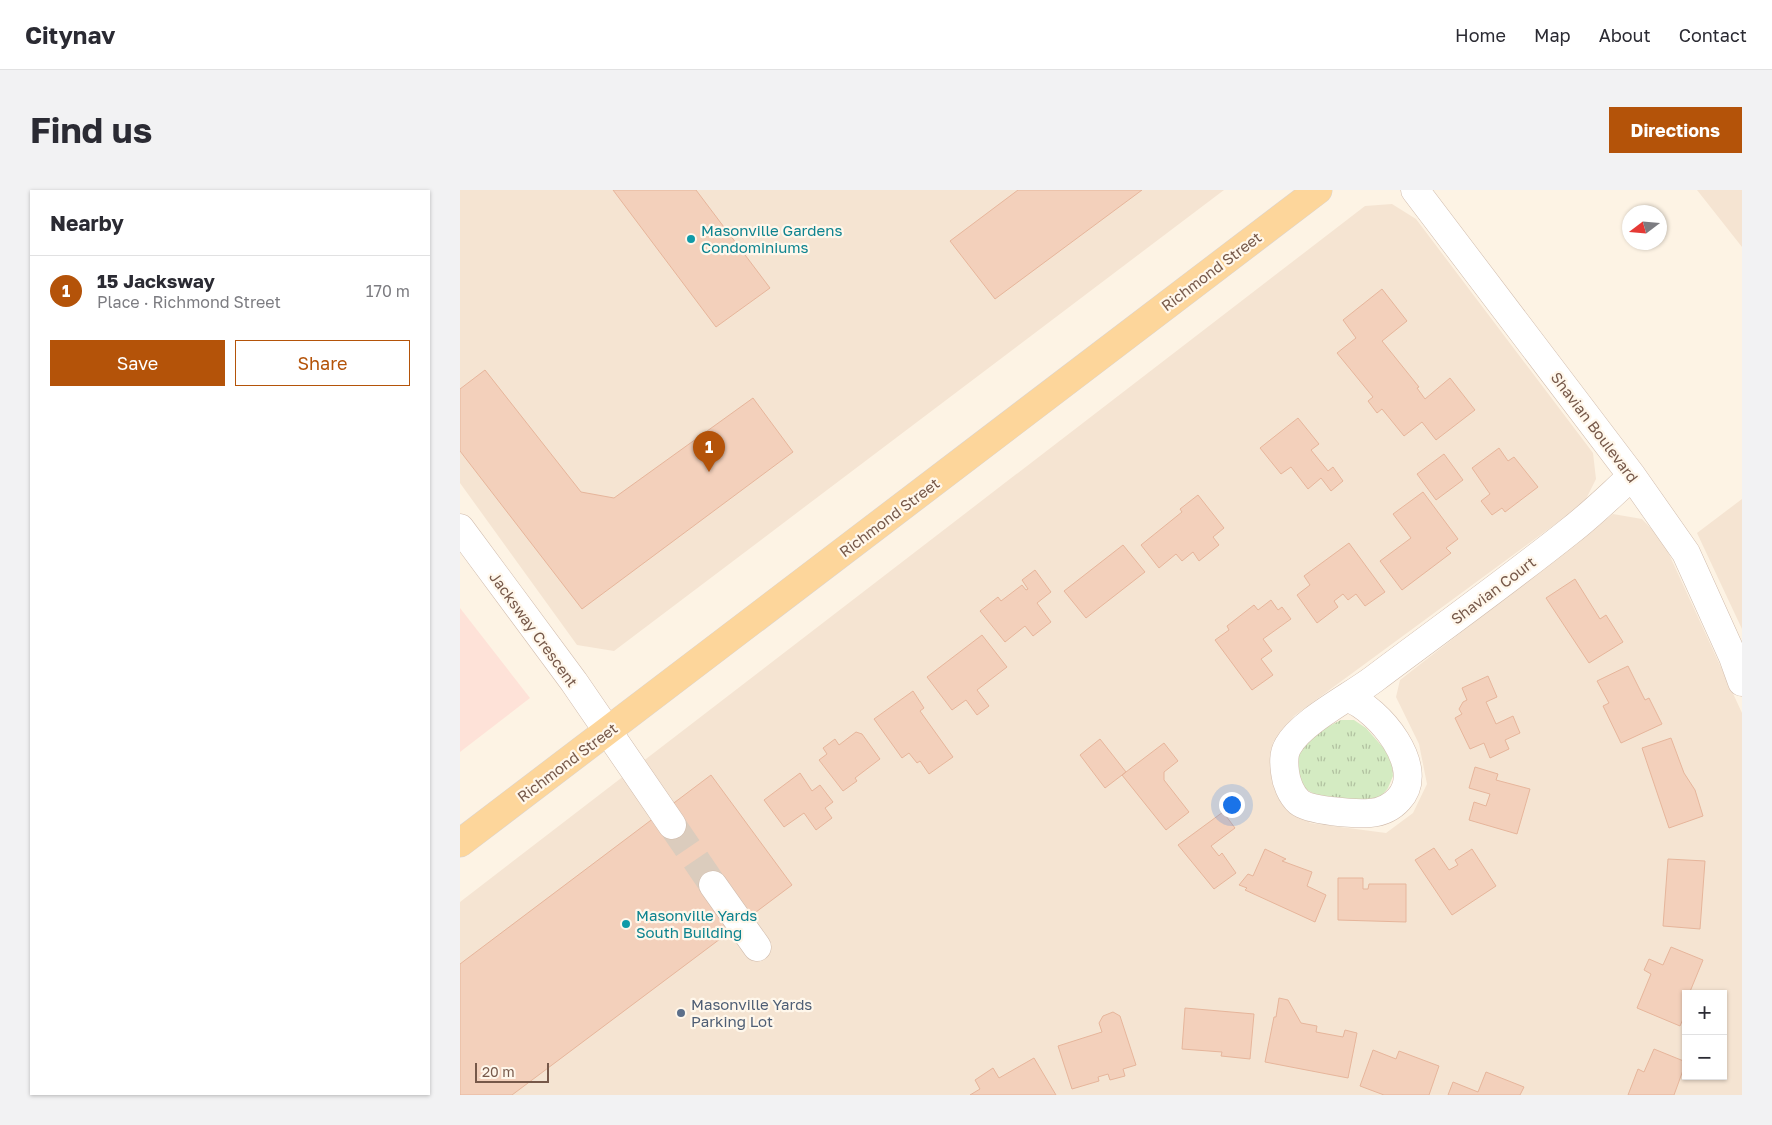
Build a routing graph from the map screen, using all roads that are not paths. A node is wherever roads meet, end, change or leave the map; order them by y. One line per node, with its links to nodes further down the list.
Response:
1 (1318, 190): 7 (main road, Richmond Street)
2 (1415, 190): 3 (street, Shavian Boulevard)
3 (1632, 476): 5 (street, Shavian Boulevard); 6 (street, Shavian Court)
4 (460, 528): 7 (street, Jacksway Crescent)
5 (1742, 682)
6 (1348, 698): 6 (street, Shavian Court)
7 (608, 731): 8 (street, Jacksway Crescent); 9 (main road, Richmond Street)
8 (672, 825)
9 (460, 843)
10 (714, 885): 11 (street)
11 (757, 947)

